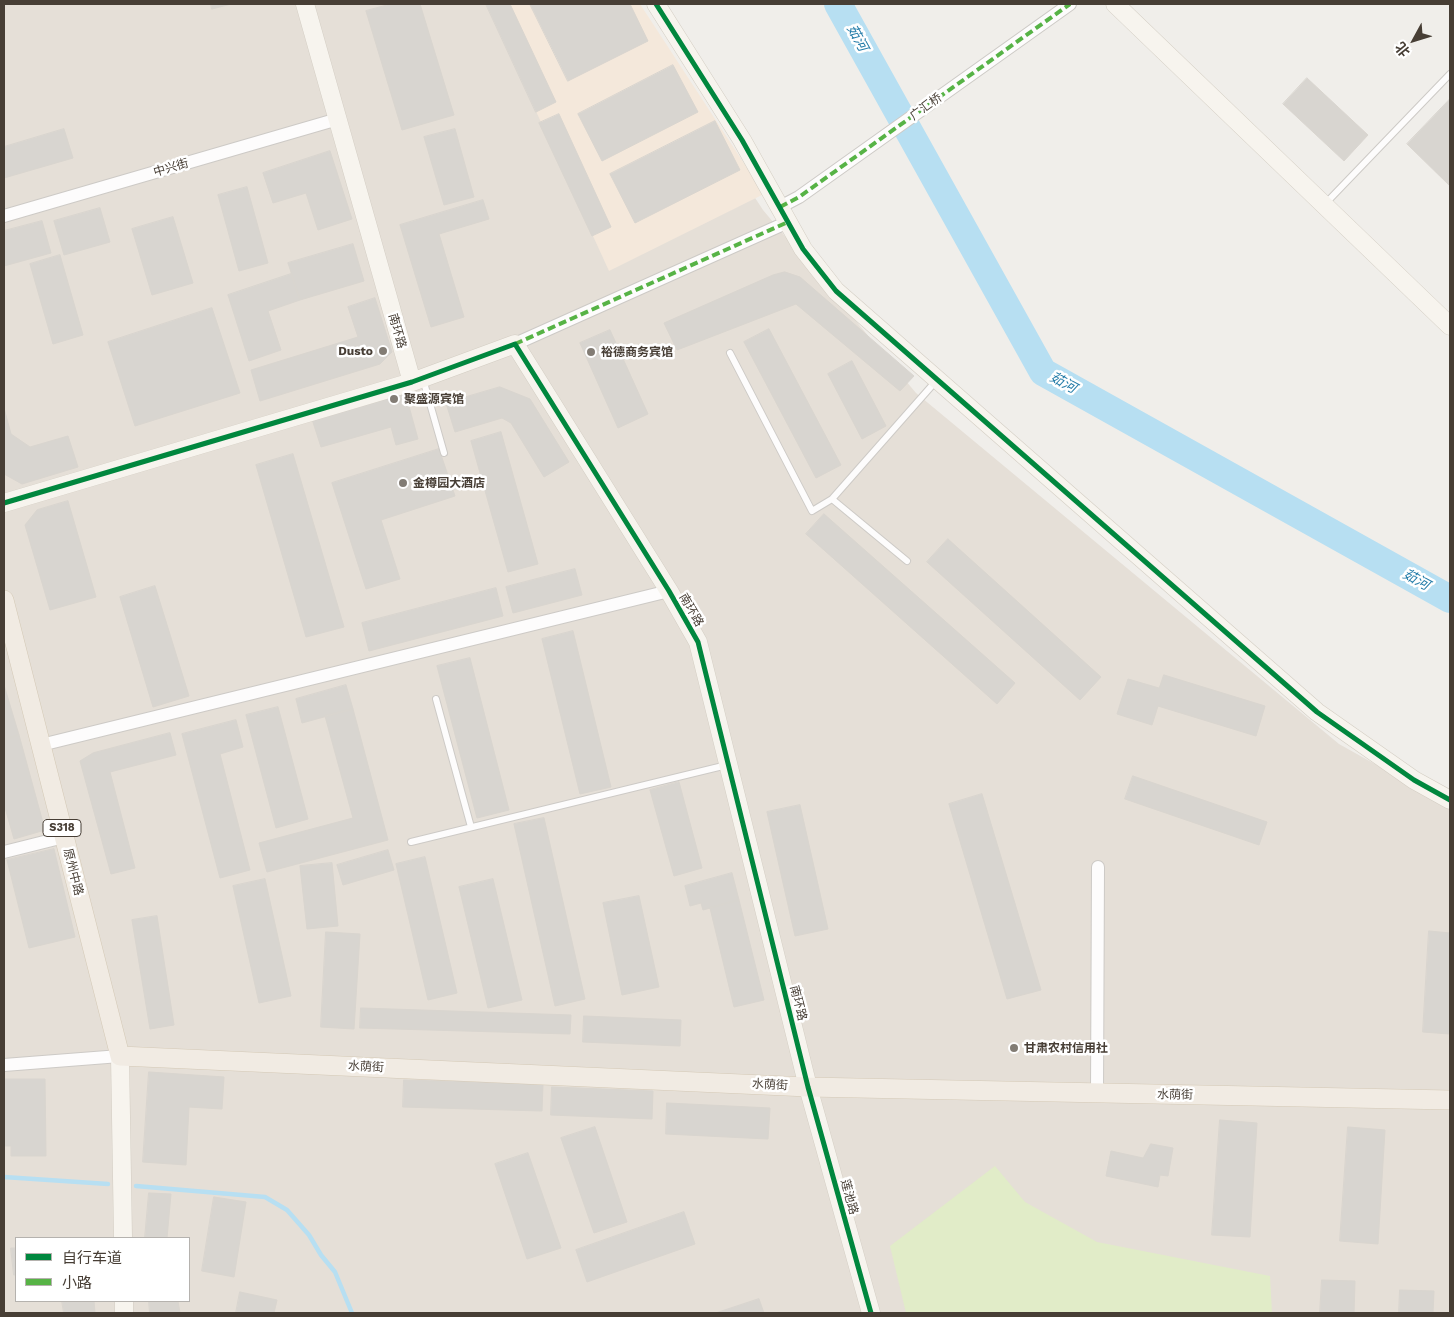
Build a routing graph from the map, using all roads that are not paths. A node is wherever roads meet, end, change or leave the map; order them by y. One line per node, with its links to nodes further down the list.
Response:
1 (305, 4): 6 (street, 南环路)
2 (656, 4): 8 (street)
3 (1070, 4): 8 (street, 广汇桥)
4 (1115, 4): 7 (street)
5 (1450, 74): 7 (lane)
6 (338, 119): 9 (street, 中兴街); 13 (street, 南环路)
7 (1324, 205): 10 (street)
8 (784, 215): 11 (street, 广汇桥); 14 (street)
9 (4, 216)
10 (1450, 326)
11 (515, 344): 13 (street); 19 (street, 南环路)
12 (730, 353): 16 (lane)
13 (417, 380): 15 (lane); 17 (street)
14 (937, 380): 16 (lane); 24 (street)
15 (444, 453)
16 (832, 499): 18 (lane)
17 (4, 503)
18 (907, 561)
19 (668, 591): 22 (street); 23 (street, 南环路)
20 (4, 600): 22 (main road, 原州中路 / S318)
21 (436, 699): 25 (lane)
22 (41, 745): 26 (main road, 原州中路 / S318)
23 (729, 764): 25 (lane); 32 (street, 南环路)
24 (1450, 800)
25 (471, 827): 27 (lane)
26 (64, 837): 28 (street); 30 (main road, 原州中路 / S318)
27 (412, 842)
28 (4, 852)
29 (1098, 867): 33 (street)
30 (120, 1056): 31 (street); 32 (main road, 水荫街); 35 (street)
31 (4, 1065)
32 (808, 1087): 33 (main road, 水荫街); 36 (street, 莲池路)
33 (1097, 1093): 34 (main road, 水荫街)
34 (1450, 1100)
35 (123, 1237)
36 (871, 1313)

